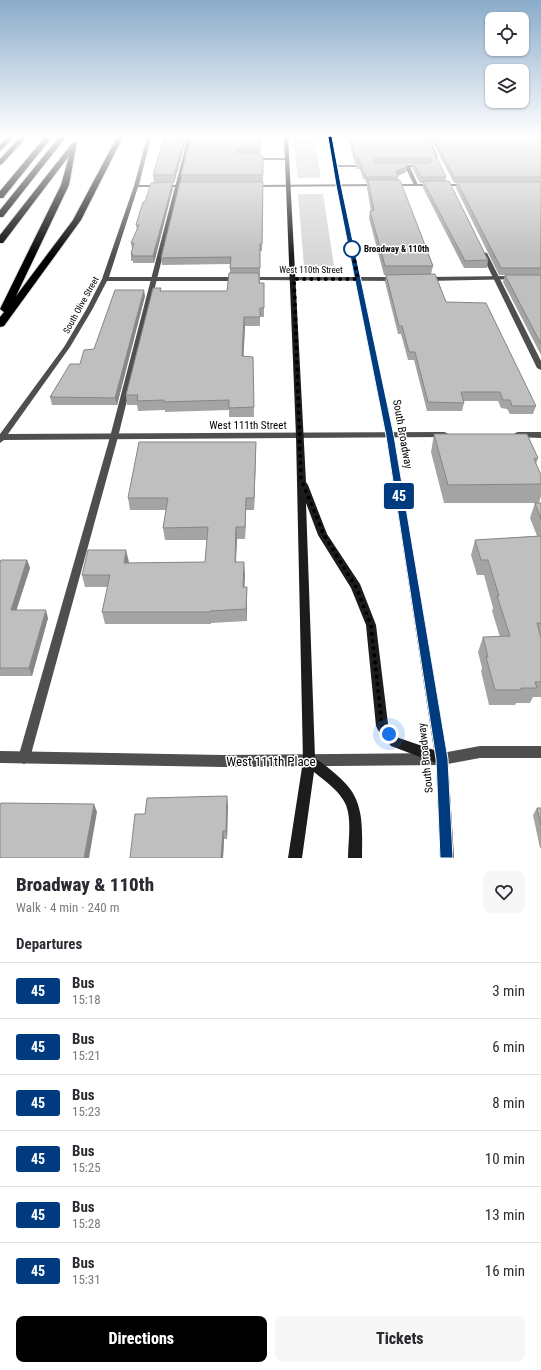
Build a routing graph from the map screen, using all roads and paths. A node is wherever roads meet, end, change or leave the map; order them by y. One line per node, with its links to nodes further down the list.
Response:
1 (16, 177): 22 (highway)
2 (30, 177): 23 (highway)
3 (49, 177): 24 (highway)
4 (67, 177): 34 (highway)
5 (99, 177): 35 (highway)
6 (138, 177): 17 (street, South Olive Street)
7 (179, 177): 18 (street)
8 (288, 177): 12 (main road)
9 (337, 177): 13 (main road, South Broadway)
10 (413, 177): 14 (street)
11 (446, 178): 15 (street)
12 (289, 185): 13 (street); 20 (street); 30 (main road)
13 (338, 185): 14 (street); 31 (main road, South Broadway)
14 (416, 185): 15 (street)
15 (450, 185): 16 (street); 21 (street)
16 (472, 185)
17 (136, 186): 18 (street); 28 (street, South Olive Street)
18 (177, 186): 19 (street); 29 (street)
19 (199, 186)
20 (244, 186)
21 (453, 192)
22 (0, 196)
23 (0, 215)
24 (0, 241)
25 (480, 245): 26 (street)
26 (496, 278): 27 (street); 33 (street); 36 (street)
27 (519, 278)
28 (105, 279): 29 (street, West 110th Street); 43 (street, South Olive Street)
29 (153, 279): 30 (street, West 110th Street); 42 (street)
30 (294, 279): 31 (street, West 110th Street); 40 (main road)
31 (358, 279): 32 (street, West 110th Street); 41 (main road, South Broadway)
32 (401, 279)
33 (417, 279)
34 (0, 318)
35 (0, 324)
36 (541, 368)
37 (456, 435): 41 (street, West 111th Street)
38 (510, 435): 39 (street)
39 (541, 435)
40 (300, 436): 41 (street, West 111th Street); 42 (street, West 111th Street); 44 (main road)
41 (390, 436): 48 (main road, South Broadway)
42 (114, 437): 43 (street, West 111th Street); 47 (street)
43 (1, 439)
44 (301, 479): 48 (main road); 49 (main road)
45 (541, 752): 48 (street, West 111th Place)
46 (0, 757): 47 (street, West 111th Place)
47 (24, 758): 49 (street, West 111th Place)
48 (442, 759): 49 (street, West 111th Place); 52 (main road, South Broadway)
49 (309, 761): 50 (main road); 51 (main road)
50 (295, 858)
51 (355, 858)
52 (447, 858)

